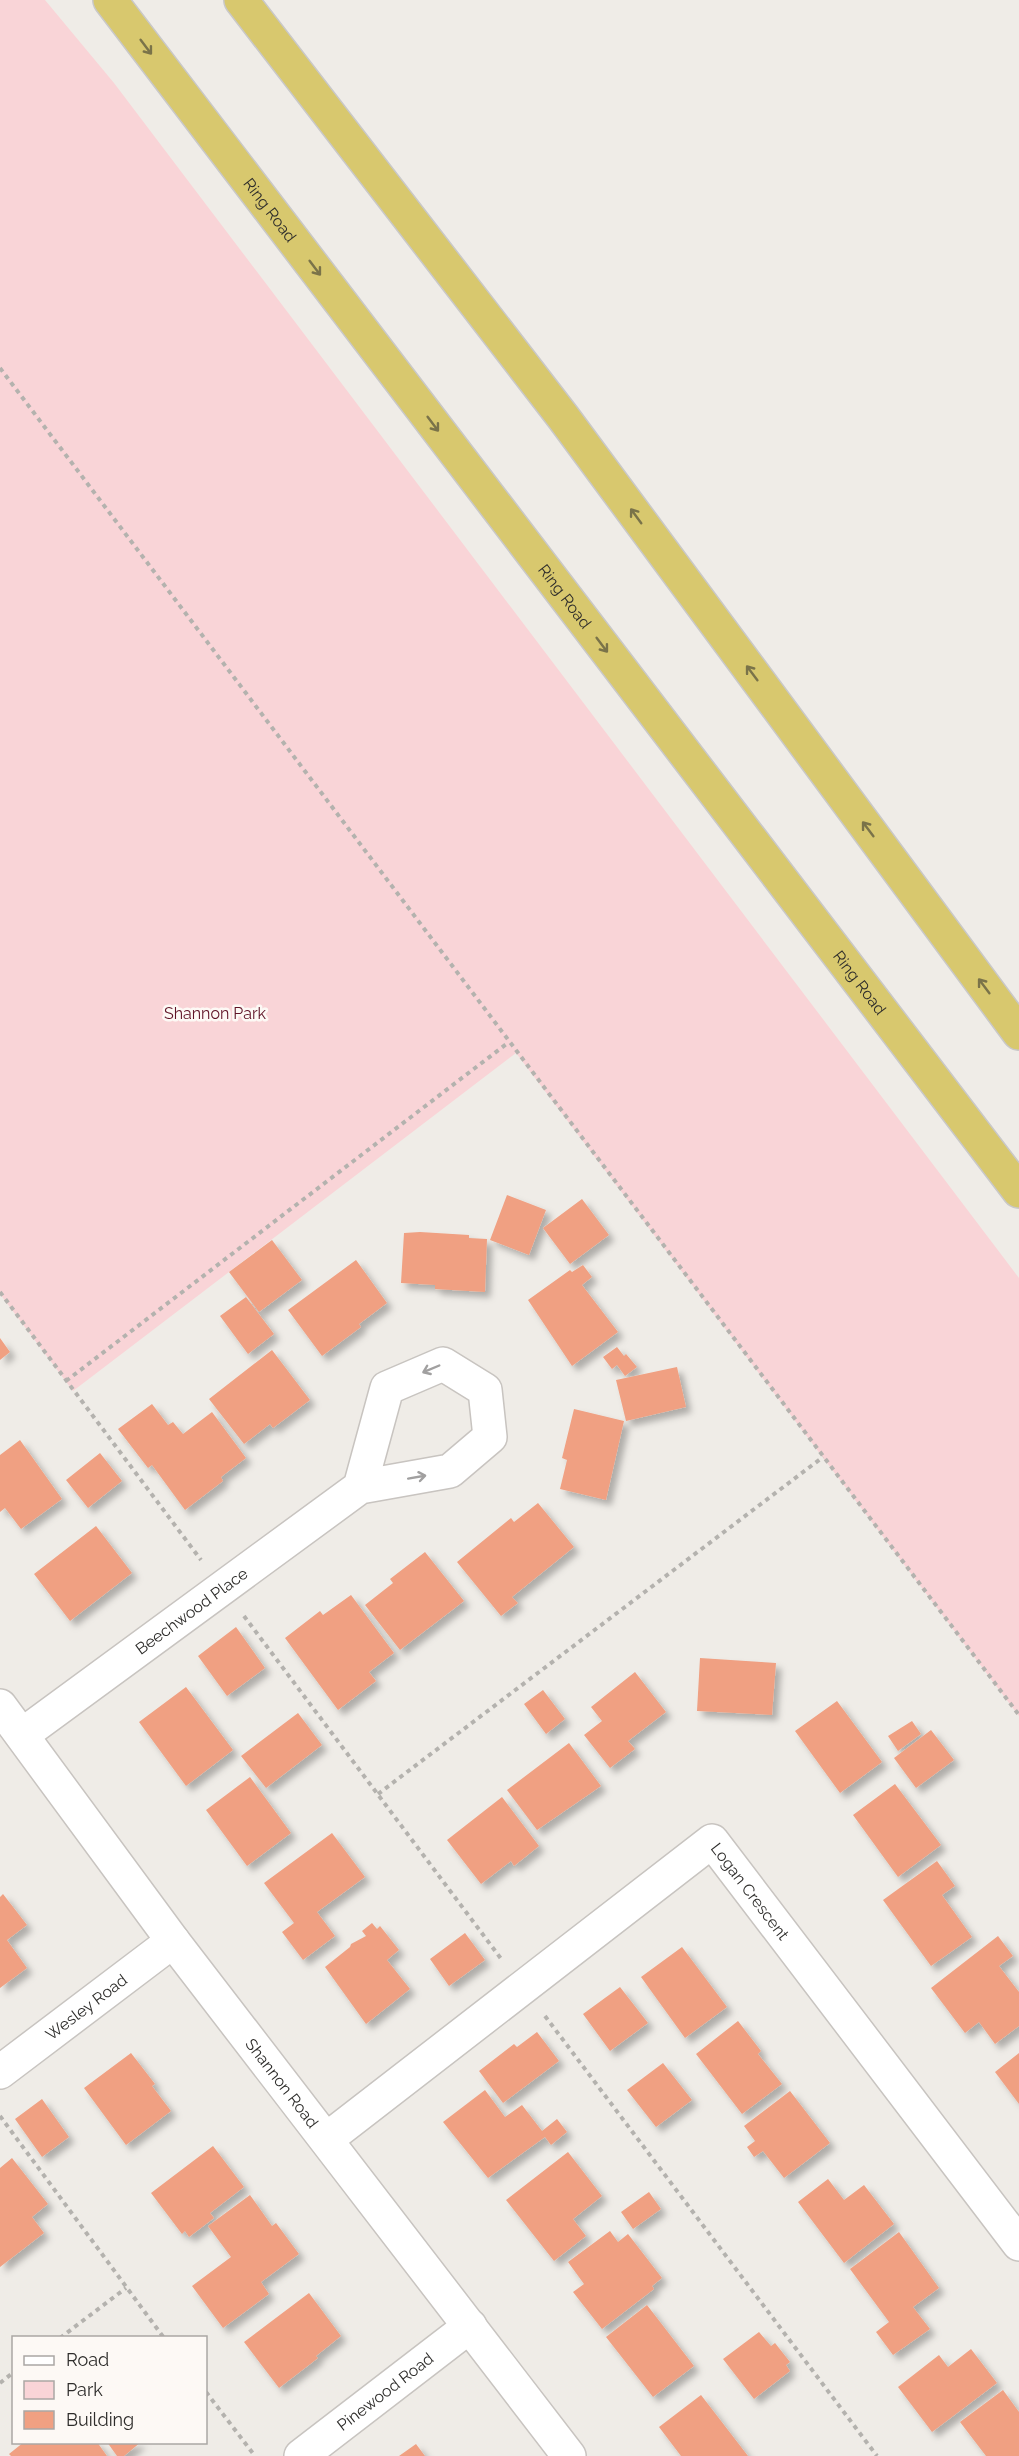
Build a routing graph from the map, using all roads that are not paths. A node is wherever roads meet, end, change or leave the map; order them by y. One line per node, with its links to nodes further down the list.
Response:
1 (110, 0): 4 (highway, Ring Road, one-way to 4)
2 (241, 0): 3 (highway, one-way to 2)
3 (1019, 1033)
4 (1019, 1191)
5 (360, 1487): 7 (street, Beechwood Place)
6 (0, 1706): 7 (street, Shannon Road)
7 (22, 1735): 8 (street, Shannon Road)
8 (173, 1941): 9 (street, Wesley Road); 10 (street, Shannon Road)
9 (0, 2072)
10 (327, 2139): 11 (street, Logan Crescent); 12 (street, Shannon Road)
11 (1019, 2244)
12 (470, 2326): 13 (street, Pinewood Road); 14 (street, Shannon Road)
13 (301, 2456)
14 (569, 2456)

